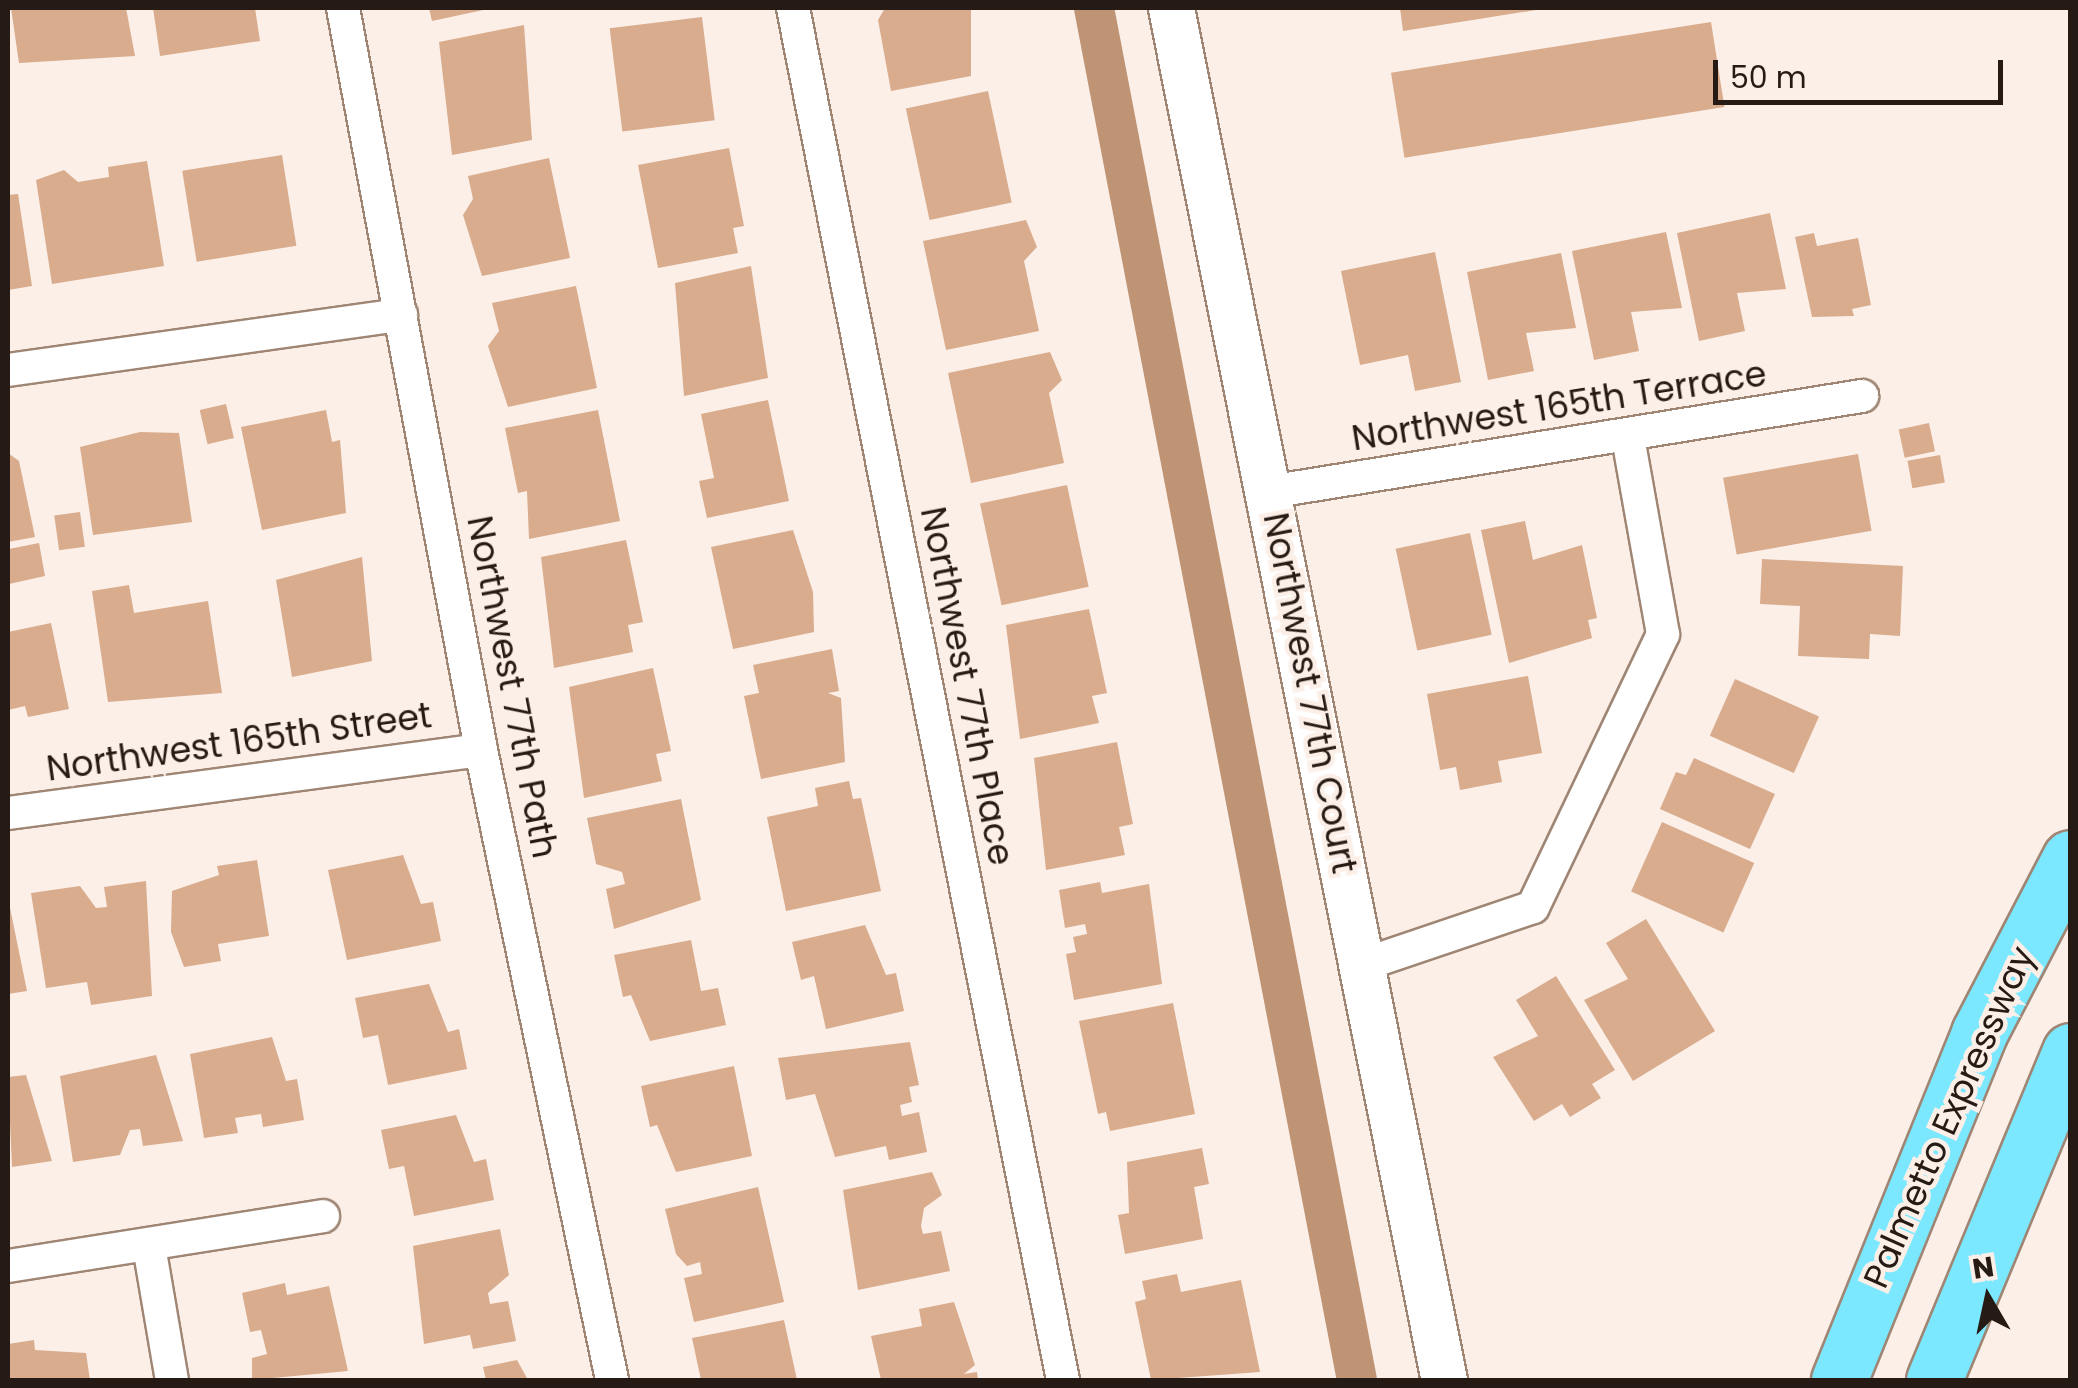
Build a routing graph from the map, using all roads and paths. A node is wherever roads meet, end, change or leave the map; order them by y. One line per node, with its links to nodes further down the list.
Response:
1 (343, 8): 4 (street, Northwest 77th Path)
2 (793, 8): 19 (street, Northwest 77th Place)
3 (1171, 8): 8 (street, Northwest 77th Court)
4 (401, 314): 5 (street); 9 (street, Northwest 77th Path)
5 (8, 370)
6 (1862, 396): 7 (street, Northwest 165th Terrace)
7 (1628, 438): 8 (street, Northwest 165th Terrace); 12 (street)
8 (1269, 492): 12 (street, Northwest 77th Court)
9 (481, 750): 10 (street, Northwest 165th Street); 18 (street, Northwest 77th Path)
10 (8, 813)
11 (2070, 858): 21 (highway, Palmetto Expressway)
12 (1365, 964): 20 (street, Northwest 77th Court)
13 (2070, 1051): 22 (highway)
14 (322, 1216): 15 (street)
15 (149, 1246): 16 (street); 17 (street)
16 (8, 1266)
17 (172, 1380)
18 (612, 1380)
19 (1063, 1380)
20 (1444, 1380)
21 (1839, 1380)
22 (1934, 1380)

